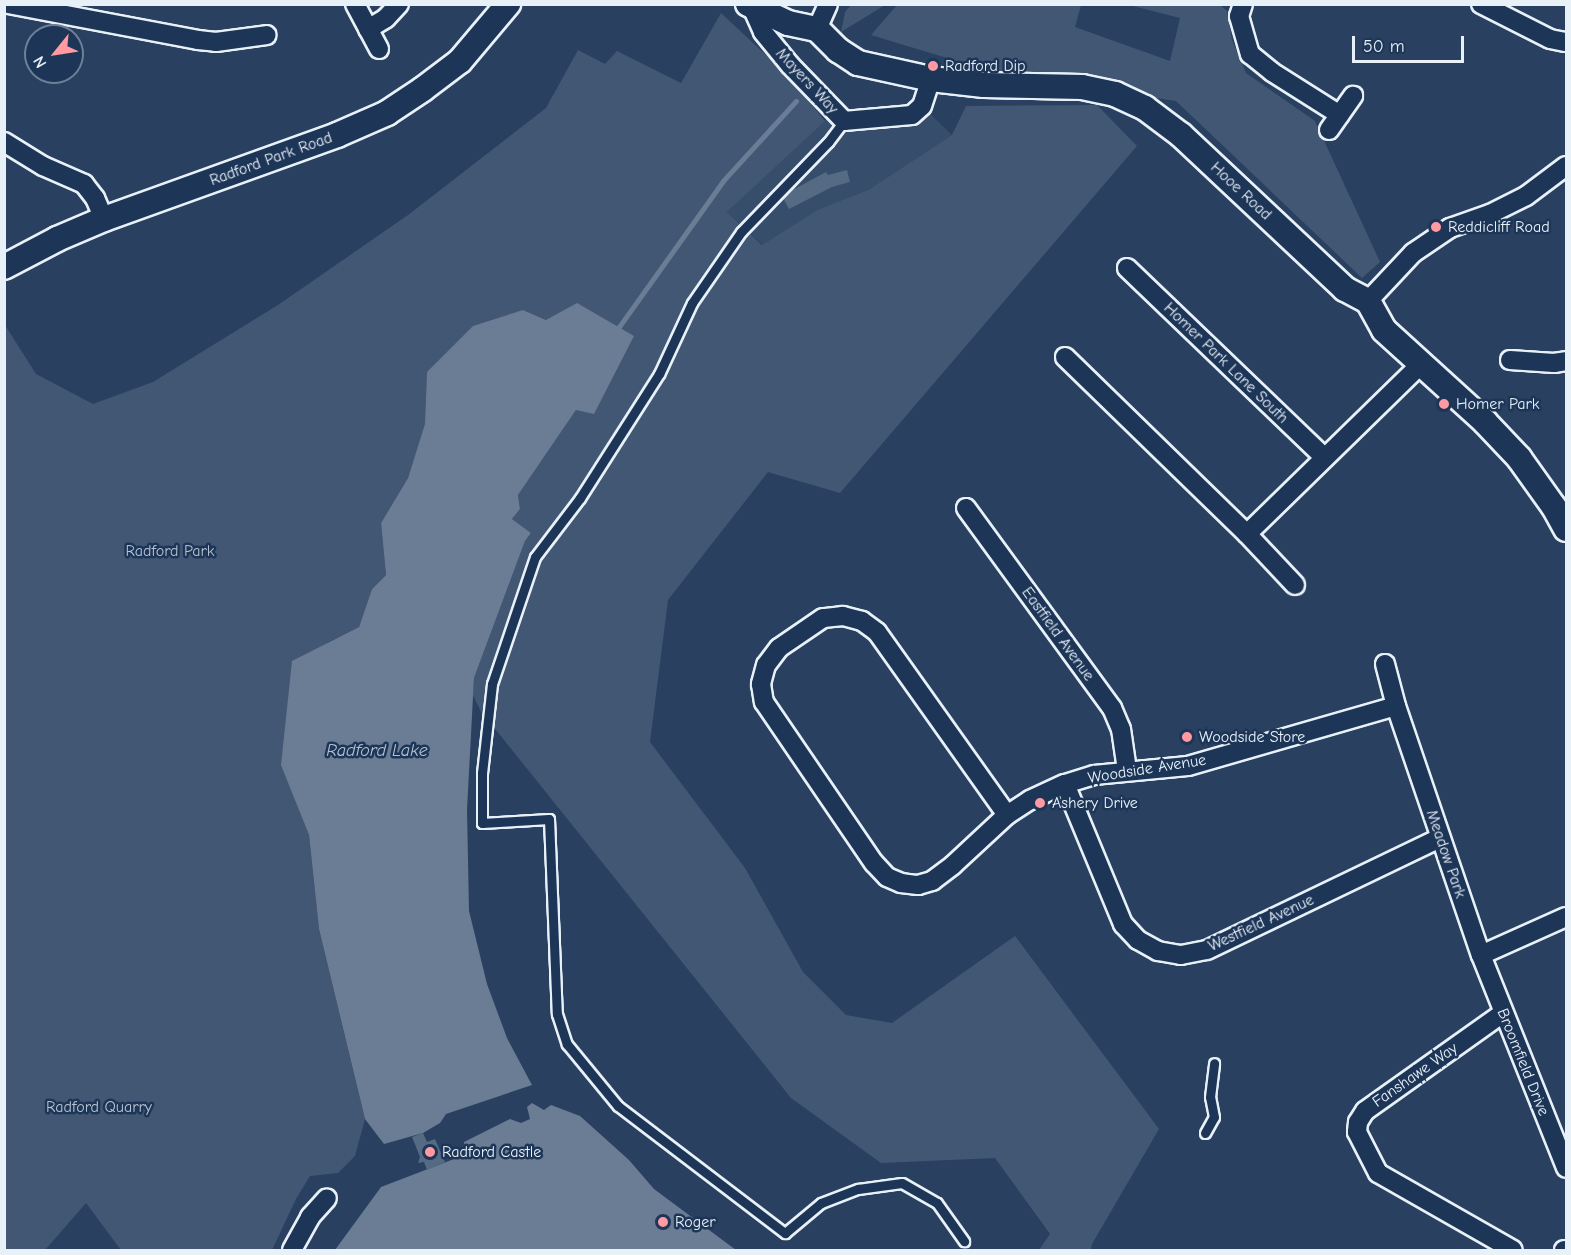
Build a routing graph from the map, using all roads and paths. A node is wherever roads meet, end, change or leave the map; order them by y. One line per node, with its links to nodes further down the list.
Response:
1 (8, 4): 11 (street)
2 (355, 4): 10 (street)
3 (399, 4): 10 (street)
4 (508, 4): 21 (street, Radford Park Road)
5 (828, 4): 9 (street)
6 (1243, 4): 16 (street)
7 (1480, 4): 12 (street)
8 (750, 6): 9 (street); 17 (street, Mayers Way)
9 (817, 28): 14 (street, Hooe Road)
10 (368, 29): 13 (street)
11 (267, 35)
12 (1566, 42)
13 (378, 49)
14 (931, 79): 17 (street, Mayers Way); 24 (street, Hooe Road)
15 (1353, 96): 16 (street)
16 (1340, 115): 18 (street)
17 (844, 121): 47 (lane)
18 (1329, 130)
19 (4, 142): 21 (street)
20 (1566, 166): 24 (street)
21 (104, 219): 22 (street, Radford Park Road)
22 (4, 267)
23 (1127, 268): 29 (street, Homer Park Lane South)
24 (1368, 301): 28 (street)
25 (1522, 355): 27 (street)
26 (1065, 357): 32 (street)
27 (1566, 361)
28 (1421, 364): 29 (street); 31 (street)
29 (1325, 458): 32 (street)
30 (966, 508): 36 (street, Eastfield Avenue)
31 (1566, 530)
32 (1247, 534): 33 (street)
33 (1295, 585)
34 (1384, 664): 35 (street, Meadow Park)
35 (1396, 706): 36 (street, Woodside Avenue); 39 (street, Meadow Park)
36 (1127, 770): 37 (street, Woodside Avenue)
37 (1065, 784): 38 (street, Woodside Avenue); 39 (street, Westfield Avenue)
38 (1007, 815): 38 (street)
39 (1440, 838): 41 (street, Meadow Park)
40 (1566, 917): 41 (street)
41 (1481, 955): 42 (street, Broomfield Drive)
42 (1503, 1013): 45 (street, Broomfield Drive); 49 (street, Fanshawe Way)
43 (1214, 1064): 44 (lane)
44 (1205, 1133)
45 (1566, 1168)
46 (327, 1198): 48 (street)
47 (964, 1241)
48 (292, 1251)
49 (1513, 1251)

